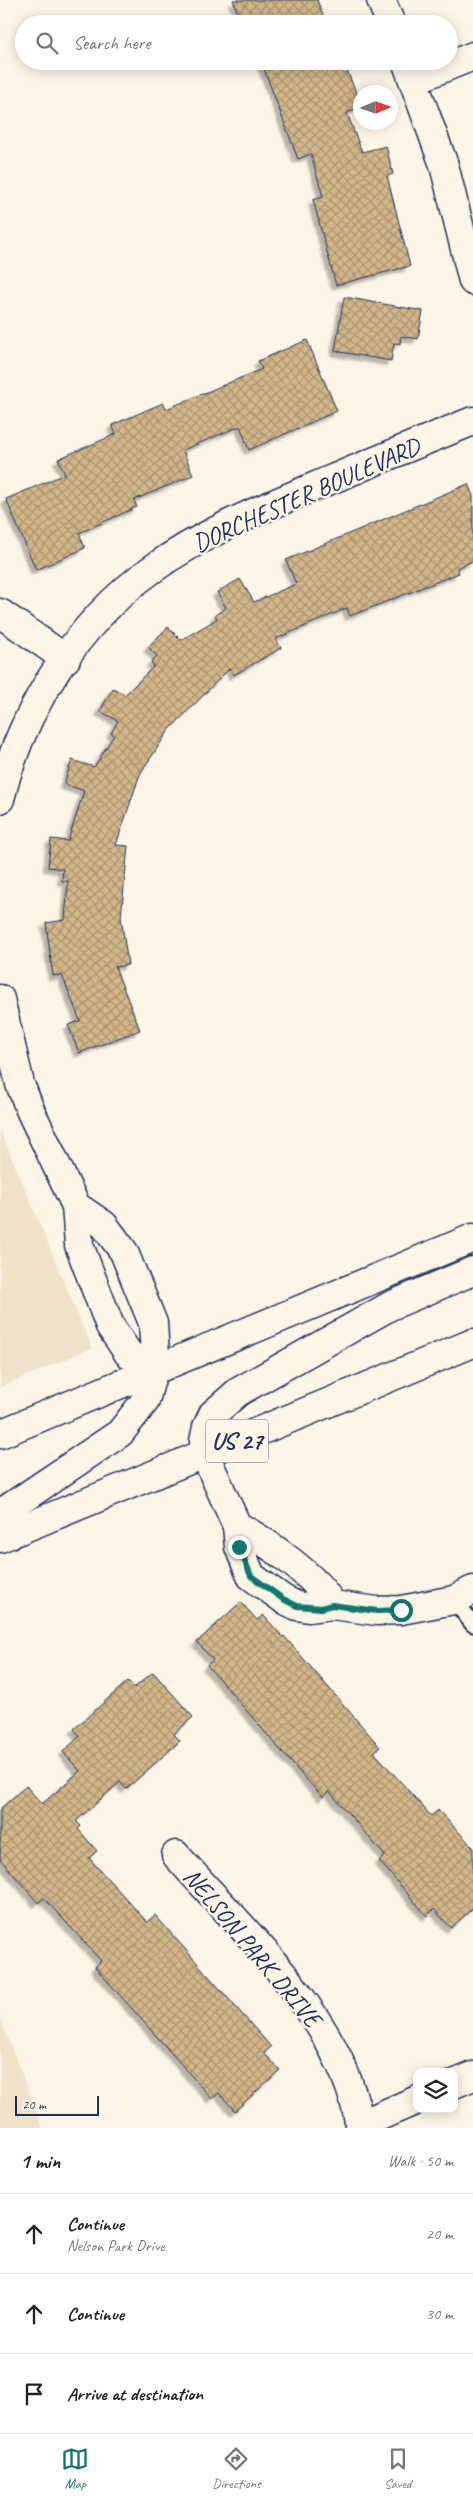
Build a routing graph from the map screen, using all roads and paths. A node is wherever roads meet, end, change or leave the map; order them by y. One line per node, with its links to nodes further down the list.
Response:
1 (382, 0): 2 (main road)
2 (388, 15)
3 (473, 56): 4 (main road)
4 (458, 60)
5 (410, 71): 6 (main road)
6 (473, 281)
7 (473, 421): 9 (main road, DORCHESTER BOULEVARD)
8 (0, 613): 9 (main road)
9 (66, 659): 10 (main road, DORCHESTER BOULEVARD)
10 (0, 799)
11 (0, 999): 12 (main road)
12 (8, 1072): 13 (main road)
13 (76, 1206): 17 (main road); 17 (main road)
14 (473, 1238): 17 (main road)
15 (473, 1271): 19 (main road)
16 (473, 1343): 19 (main road, US 27)
17 (154, 1371): 18 (main road); 20 (main road)
18 (0, 1434)
19 (205, 1455): 21 (main road, US 27); 22 (main road)
20 (0, 1514)
21 (0, 1538)
22 (463, 1595): 23 (lane)
23 (473, 1624)
24 (176, 1855): 28 (main road, NELSON PARK DRIVE)
25 (473, 2076): 26 (main road)
26 (458, 2082)
27 (413, 2102): 28 (main road, NELSON PARK DRIVE)
28 (359, 2126)

